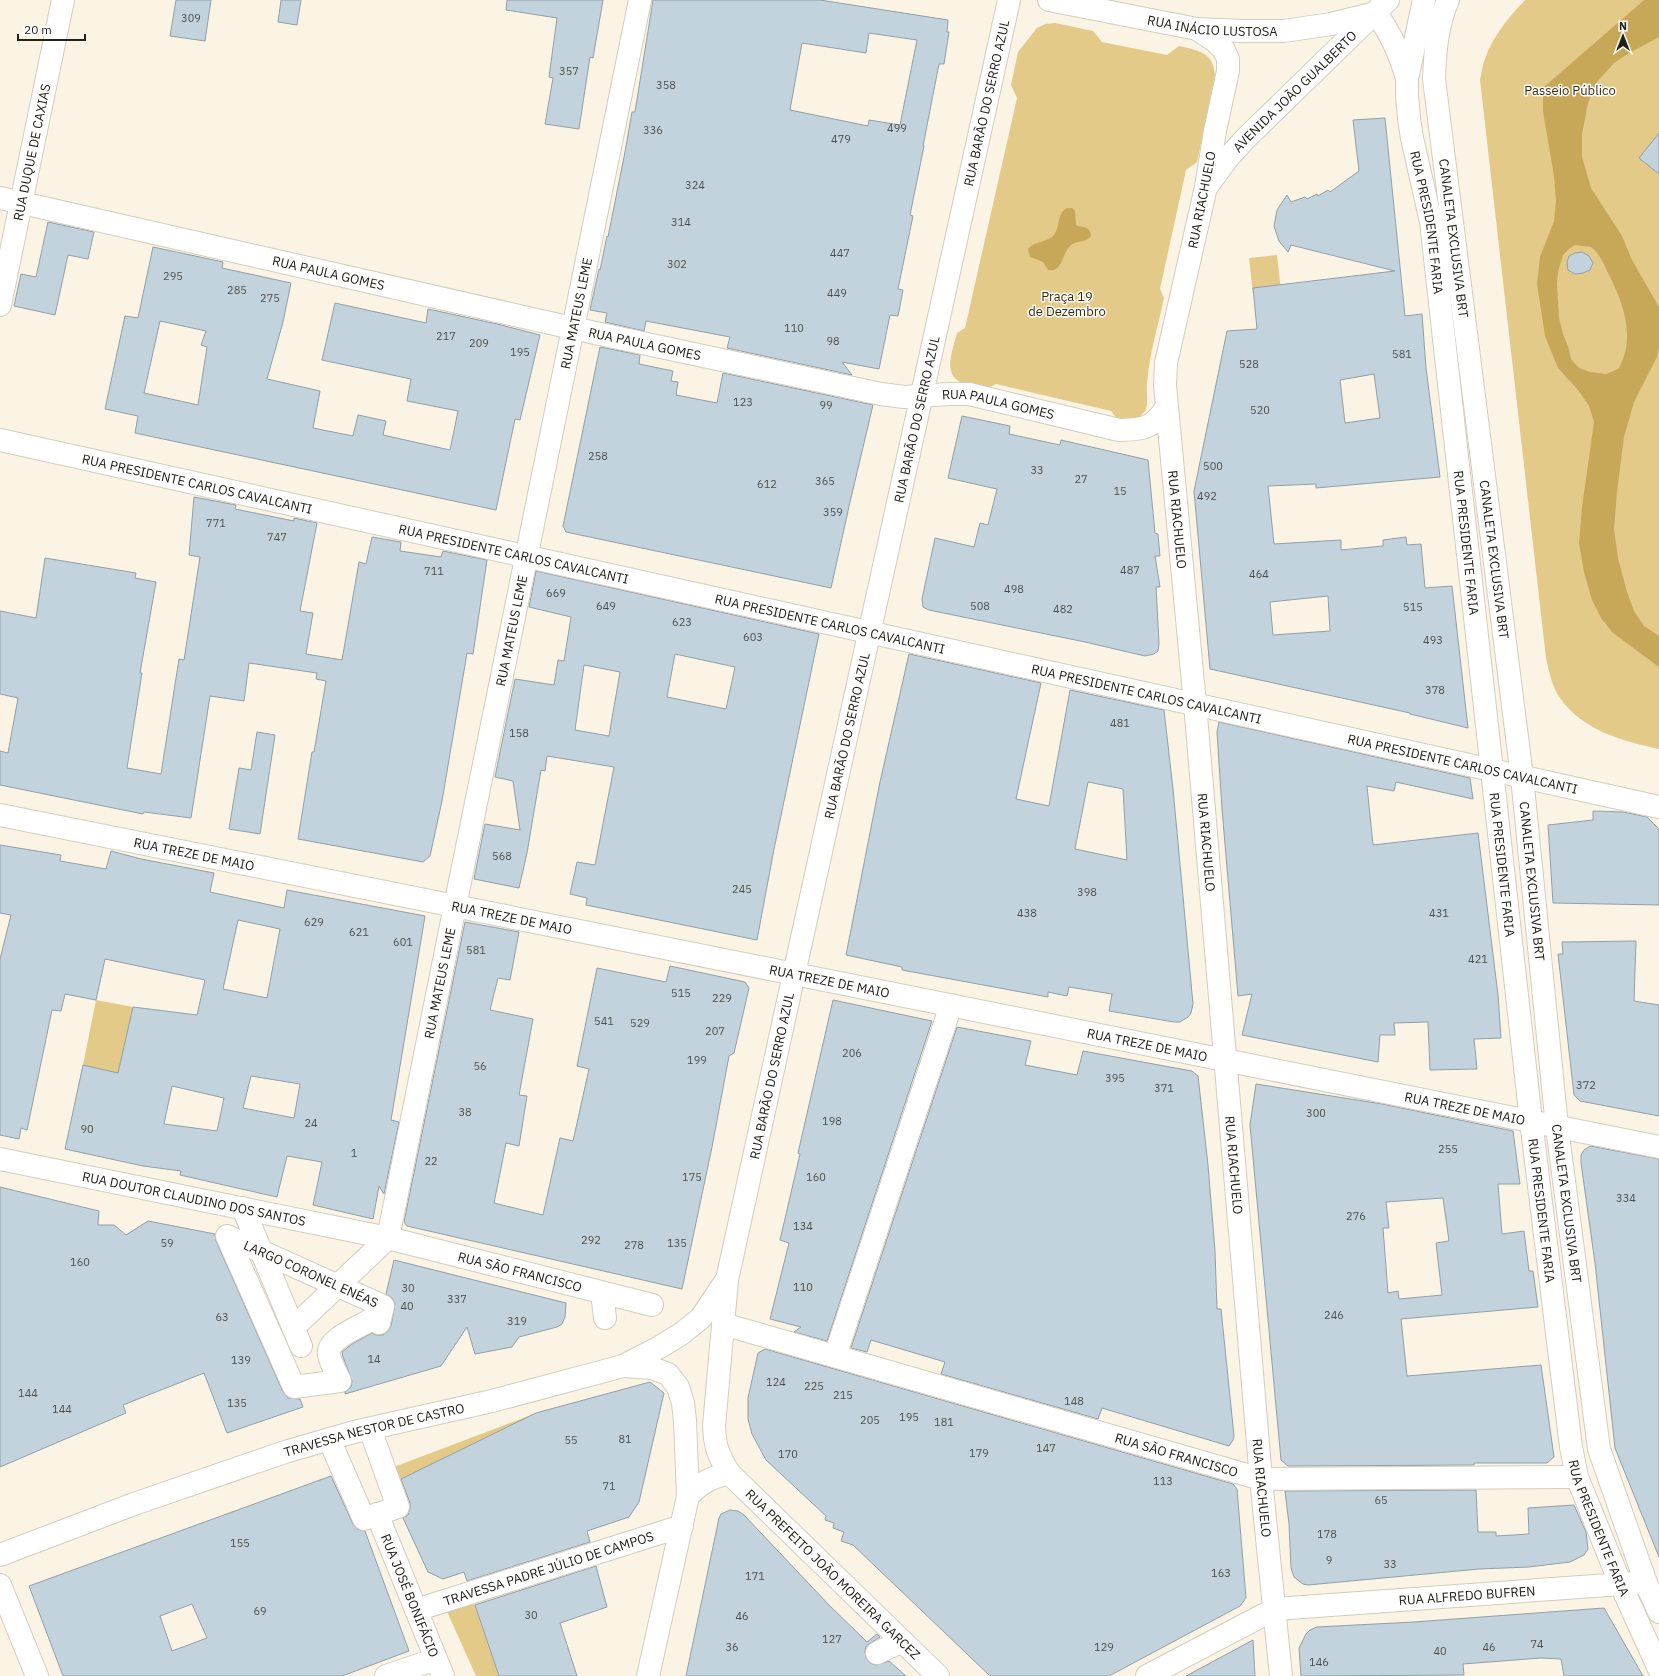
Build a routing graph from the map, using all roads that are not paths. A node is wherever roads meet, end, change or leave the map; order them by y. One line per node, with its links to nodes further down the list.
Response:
1 (63, 0): 12 (street, RUA DUQUE DE CAXIAS)
2 (640, 0): 14 (street, RUA MATEUS LEME)
3 (1009, 0): 15 (street, RUA BARÃO DO SERRO AZUL)
4 (1424, 0): 9 (street, RUA PRESIDENTE FARIA)
5 (1448, 0): 22 (street, CANALETA EXCLUSIVA BRT)
6 (1057, 1): 8 (street, RUA INÁCIO LUSTOSA)
7 (1382, 7): 8 (street, RUA INÁCIO LUSTOSA); 9 (street); 10 (street, AVENIDA JOÃO GUALBERTO)
8 (1197, 29): 10 (street, RUA RIACHUELO)
9 (1407, 79): 21 (street, RUA PRESIDENTE FARIA)
10 (1206, 187): 16 (street, RUA RIACHUELO)
11 (0, 198): 12 (street, RUA PAULA GOMES)
12 (21, 203): 13 (street, RUA DUQUE DE CAXIAS); 14 (street, RUA PAULA GOMES)
13 (0, 305)
14 (572, 328): 15 (street, RUA PAULA GOMES); 18 (street, RUA MATEUS LEME)
15 (922, 396): 16 (street, RUA PAULA GOMES); 19 (street, RUA BARÃO DO SERRO AZUL)
16 (1166, 408): 20 (street, RUA RIACHUELO)
17 (0, 440): 18 (street, RUA PRESIDENTE CARLOS CAVALCANTI)
18 (526, 556): 19 (street, RUA PRESIDENTE CARLOS CAVALCANTI); 25 (street, RUA MATEUS LEME)
19 (869, 632): 20 (street, RUA PRESIDENTE CARLOS CAVALCANTI); 26 (street, RUA BARÃO DO SERRO AZUL)
20 (1194, 704): 21 (street, RUA PRESIDENTE CARLOS CAVALCANTI); 28 (street, RUA RIACHUELO)
21 (1493, 770): 22 (street, RUA PRESIDENTE CARLOS CAVALCANTI); 29 (street, RUA PRESIDENTE FARIA)
22 (1522, 777): 23 (street, RUA PRESIDENTE CARLOS CAVALCANTI); 30 (street, CANALETA EXCLUSIVA BRT)
23 (1659, 807)
24 (0, 815): 25 (street, RUA TREZE DE MAIO)
25 (455, 906): 26 (street, RUA TREZE DE MAIO); 35 (street, RUA MATEUS LEME)
26 (794, 974): 27 (street, RUA TREZE DE MAIO); 36 (street, RUA BARÃO DO SERRO AZUL)
27 (951, 1005): 28 (street, RUA TREZE DE MAIO); 41 (street)
28 (1225, 1060): 29 (street, RUA TREZE DE MAIO); 47 (street, RUA RIACHUELO)
29 (1531, 1122): 30 (street, RUA TREZE DE MAIO); 46 (street, RUA PRESIDENTE FARIA)
30 (1557, 1127): 31 (street, RUA TREZE DE MAIO); 52 (street, CANALETA EXCLUSIVA BRT)
31 (1659, 1147)
32 (0, 1159): 33 (street, RUA DOUTOR CLAUDINO DOS SANTOS)
33 (244, 1208): 35 (street, RUA DOUTOR CLAUDINO DOS SANTOS); 35 (street)
34 (227, 1236): 34 (street, LARGO CORONEL ENÉAS)
35 (388, 1238): 37 (street, RUA SÃO FRANCISCO)
36 (727, 1280): 40 (street, RUA BARÃO DO SERRO AZUL); 42 (street, TRAVESSA NESTOR DE CASTRO)
37 (602, 1293): 38 (street, RUA SÃO FRANCISCO); 39 (street)
38 (652, 1305)
39 (605, 1318)
40 (723, 1324): 41 (street, RUA SÃO FRANCISCO); 45 (street, RUA BARÃO DO SERRO AZUL)
41 (835, 1356): 47 (street, RUA SÃO FRANCISCO)
42 (623, 1366): 43 (street, TRAVESSA NESTOR DE CASTRO); 48 (street)
43 (370, 1429): 44 (street, TRAVESSA NESTOR DE CASTRO); 49 (street)
44 (329, 1439): 49 (street); 51 (street, TRAVESSA NESTOR DE CASTRO)
45 (729, 1473): 48 (street); 58 (street, RUA PREFEITO JOÃO MOREIRA GARCEZ)
46 (1577, 1477): 47 (street, RUA SÃO FRANCISCO); 53 (street, RUA PRESIDENTE FARIA)
47 (1261, 1479): 55 (street, RUA RIACHUELO)
48 (688, 1496): 50 (street)
49 (377, 1514): 56 (street, RUA JOSÉ BONIFÁCIO)
50 (682, 1526): 56 (street, TRAVESSA PADRE JÚLIO DE CAMPOS); 64 (street)
51 (0, 1555)
52 (1653, 1582): 53 (street, RUA ALFREDO BUFREN); 57 (street, CANALETA EXCLUSIVA BRT)
53 (1621, 1584): 55 (street, RUA ALFREDO BUFREN); 61 (street, RUA PRESIDENTE FARIA)
54 (0, 1585): 62 (street)
55 (1275, 1609): 66 (street); 67 (street, RUA RIACHUELO)
56 (416, 1610): 60 (street, RUA JOSÉ BONIFÁCIO)
57 (1659, 1612)
58 (902, 1641): 59 (street); 65 (street, RUA PREFEITO JOÃO MOREIRA GARCEZ)
59 (877, 1652)
60 (439, 1667): 63 (street)
61 (1659, 1669)
62 (37, 1676)
63 (386, 1676)
64 (648, 1676)
65 (938, 1676)
66 (1147, 1676)
67 (1281, 1676)

